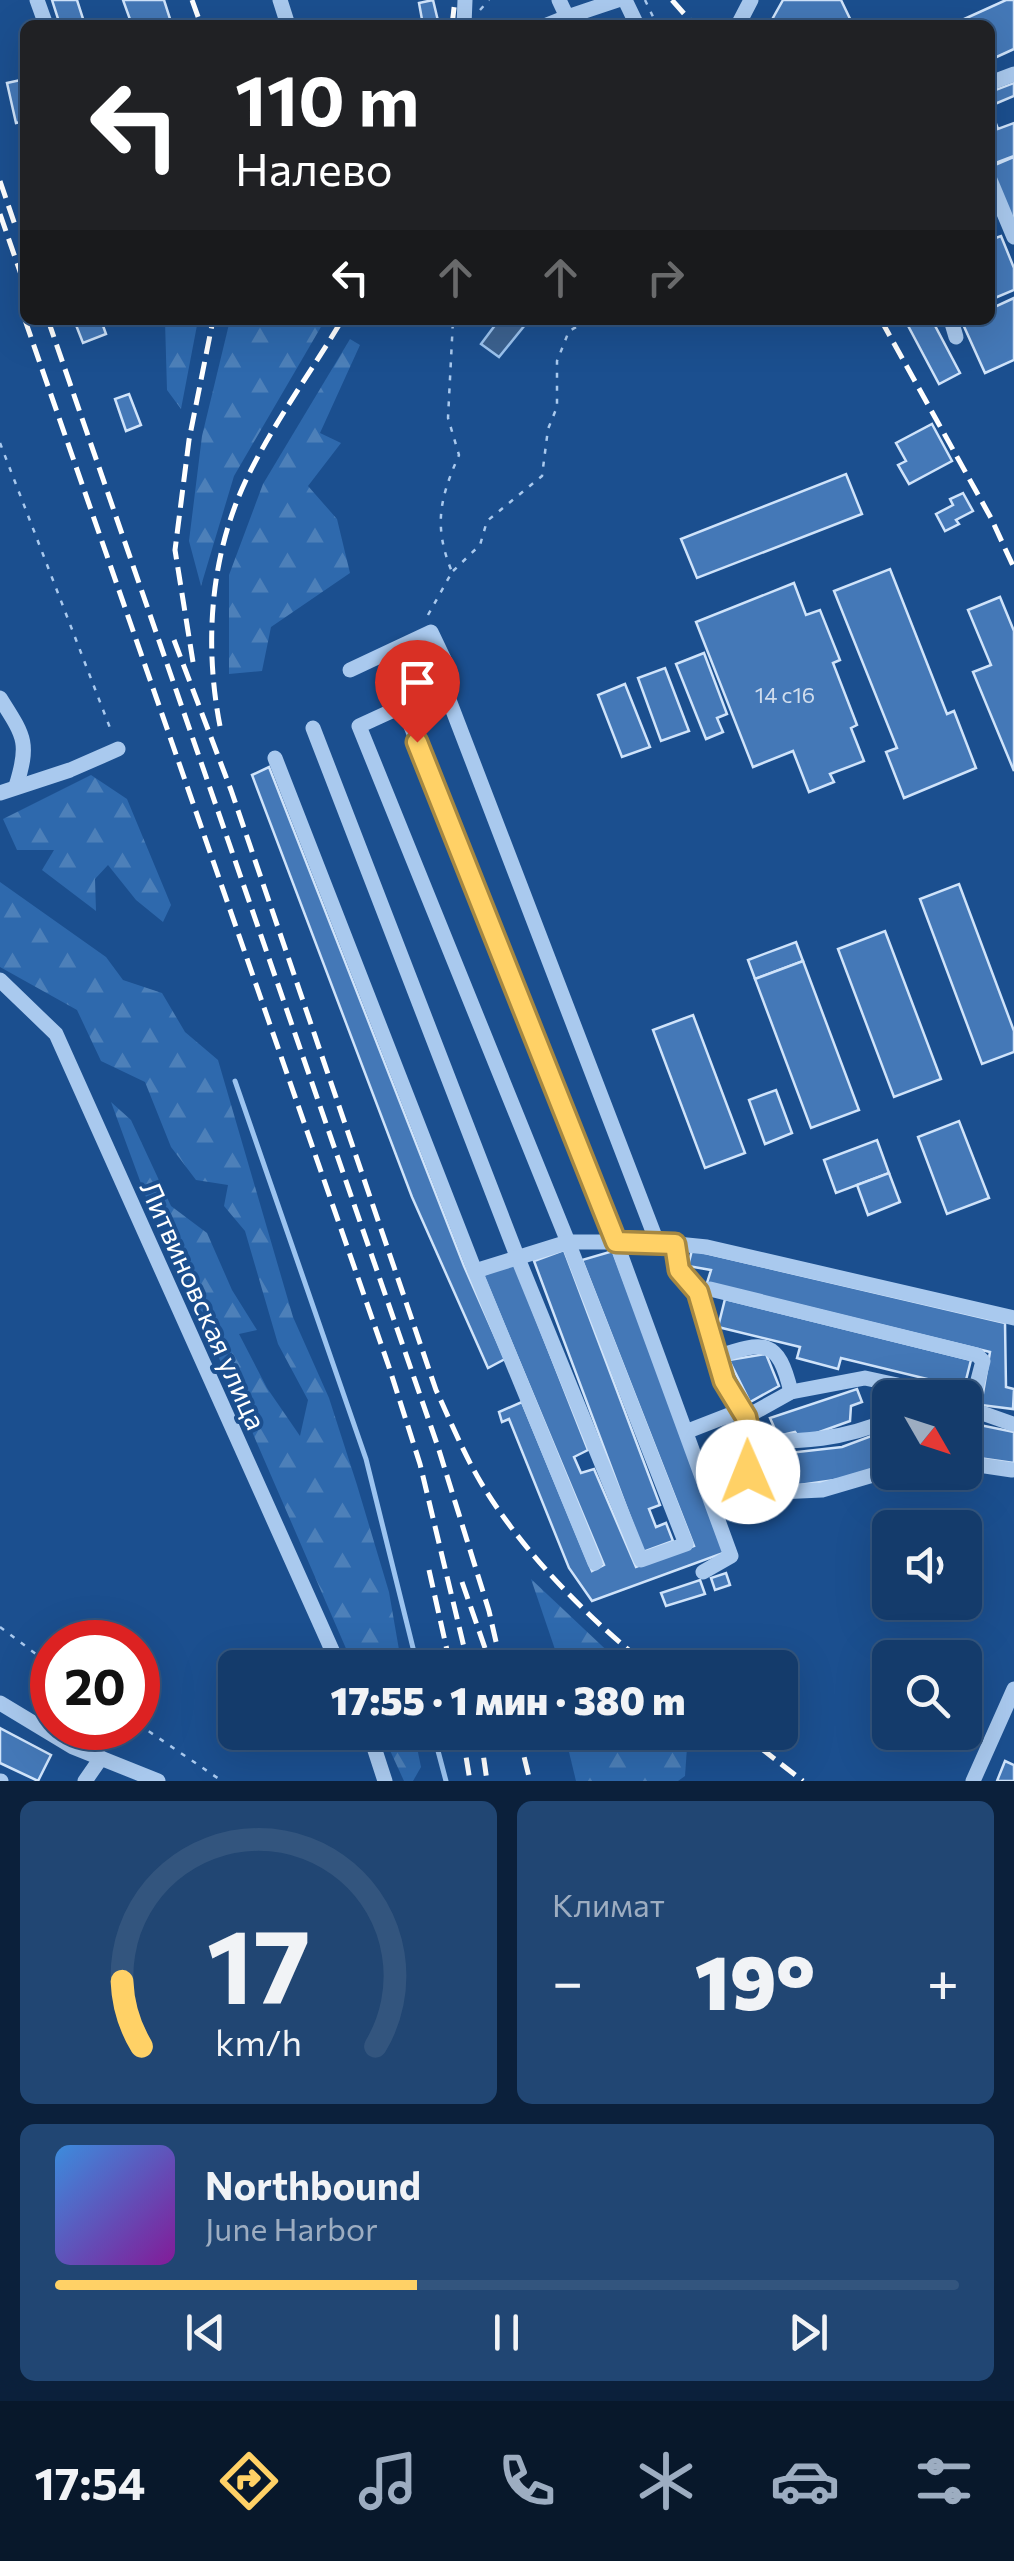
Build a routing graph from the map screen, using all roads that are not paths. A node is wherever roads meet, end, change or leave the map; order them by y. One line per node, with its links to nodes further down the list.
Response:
1 (622, 0): 2 (street)
2 (572, 20)
3 (995, 206): 4 (street)
4 (1014, 237)
5 (952, 325): 6 (street)
6 (956, 337)
7 (350, 670): 8 (street)
8 (444, 687): 10 (street); 19 (street)
9 (0, 698): 14 (street)
10 (402, 706): 17 (street); 18 (street)
11 (312, 728): 21 (street)
12 (118, 749): 14 (street)
13 (275, 758): 22 (street)
14 (16, 786): 15 (street)
15 (0, 793)
16 (0, 980): 40 (street, Литвиновская улица)
17 (568, 1242): 18 (street); 21 (street); 21 (street)
18 (616, 1242): 19 (street); 33 (street)
19 (657, 1242): 20 (street)
20 (675, 1244): 23 (street); 24 (street)
21 (517, 1256): 22 (street)
22 (475, 1271): 38 (street)
23 (698, 1292): 25 (street); 26 (street)
24 (1014, 1318)
25 (716, 1356): 28 (street); 30 (street)
26 (977, 1380)
27 (872, 1381): 28 (street)
28 (792, 1392): 30 (street)
29 (982, 1412): 31 (street)
30 (744, 1413): 33 (street); 34 (street)
31 (1013, 1424)
32 (872, 1427): 34 (street)
33 (688, 1432): 39 (street)
34 (751, 1441): 37 (street)
35 (982, 1466): 36 (street)
36 (1012, 1470)
37 (872, 1475)
38 (595, 1563)
39 (703, 1572)
40 (332, 1650)
41 (1014, 1688): 48 (street)
42 (0, 1703): 44 (street)
43 (375, 1750): 47 (street)
44 (100, 1758): 45 (street); 46 (street)
45 (85, 1781)
46 (158, 1781)
47 (385, 1781)
48 (973, 1781)

